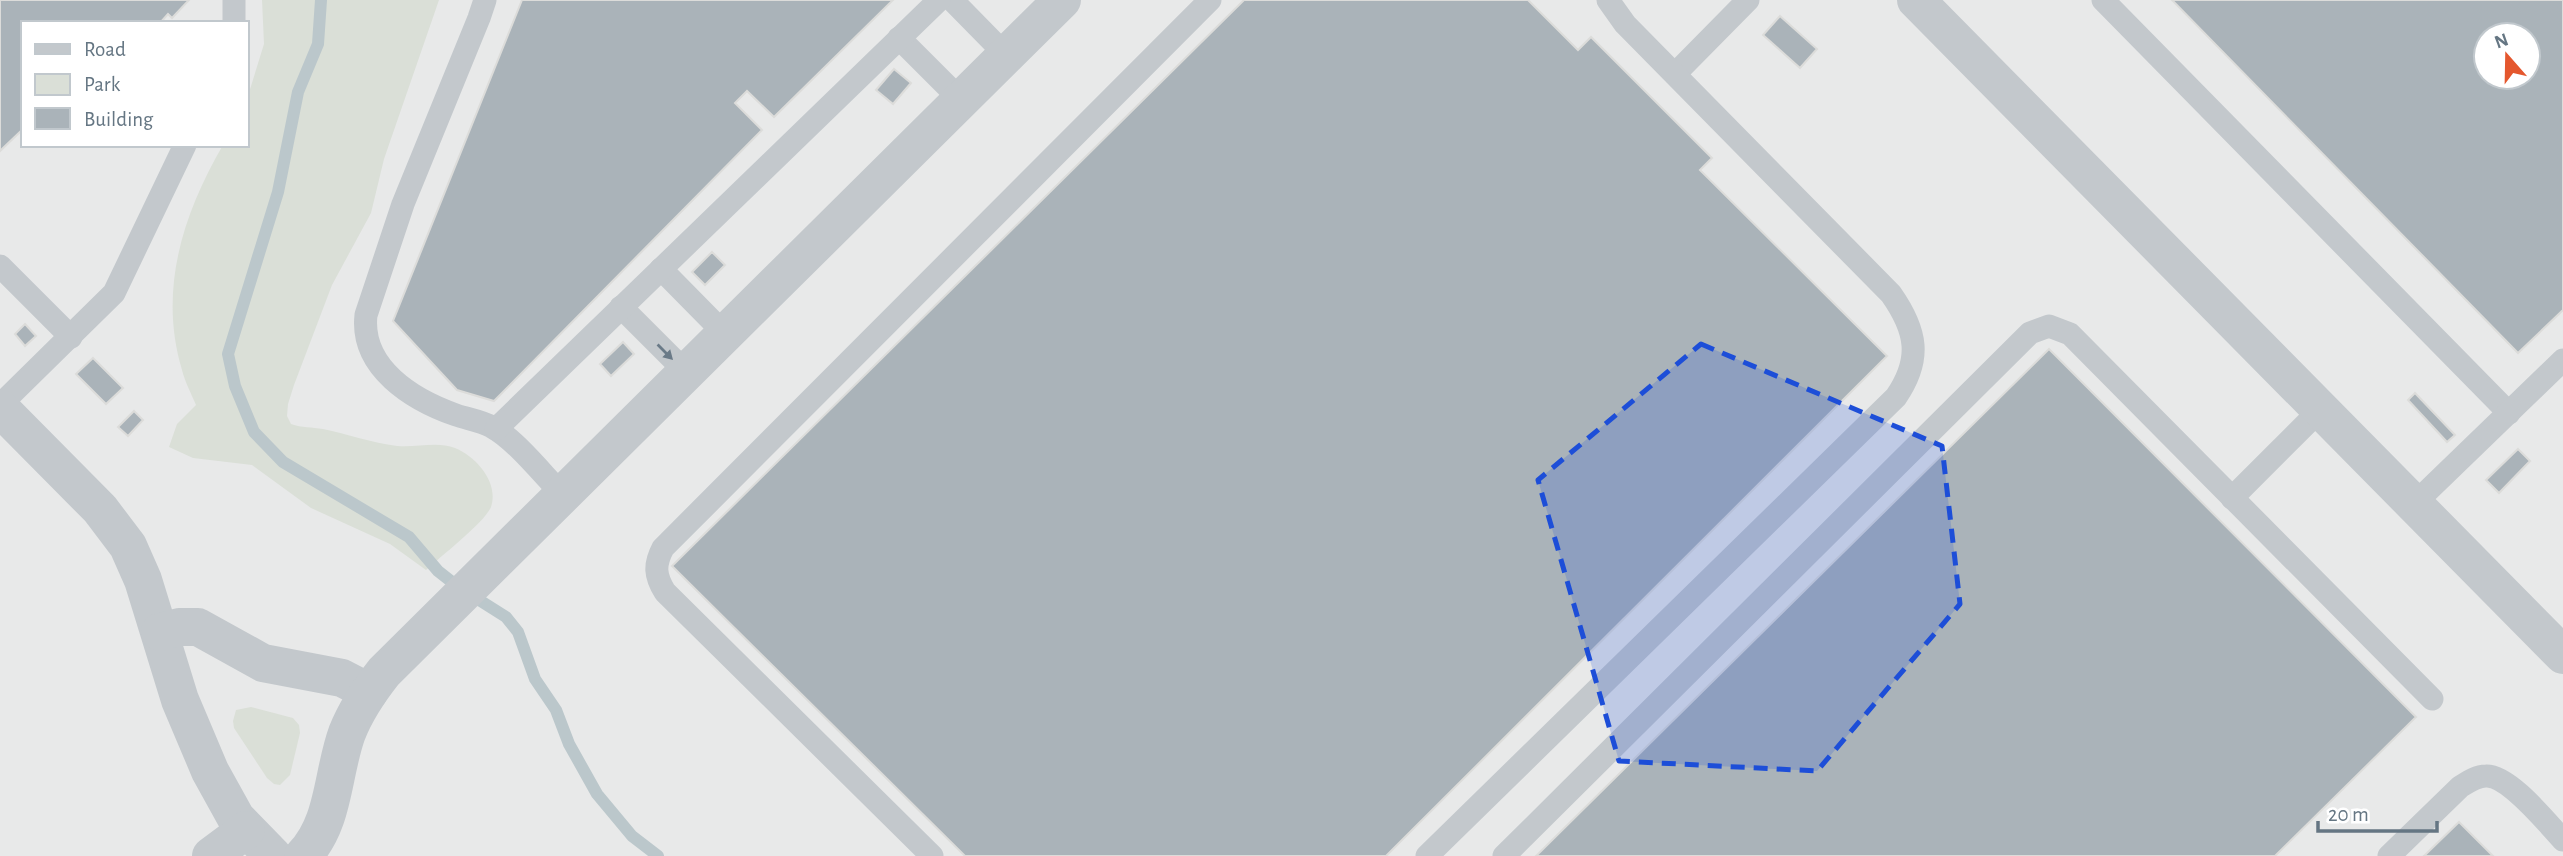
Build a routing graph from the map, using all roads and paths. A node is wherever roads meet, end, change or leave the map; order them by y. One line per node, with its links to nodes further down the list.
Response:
1 (234, 0): 11 (lane)
2 (485, 0): 27 (lane)
3 (939, 0): 12 (lane)
4 (952, 0): 13 (lane)
5 (1062, 0): 13 (street)
6 (1210, 0): 39 (lane)
7 (1608, 0): 14 (lane)
8 (1748, 0): 14 (lane)
9 (1916, 0): 25 (street)
10 (2103, 0): 26 (lane)
11 (234, 21)
12 (899, 38): 15 (lane); 18 (lane)
13 (1006, 55): 15 (street)
14 (1675, 74): 40 (lane)
15 (961, 100): 20 (street)
16 (184, 147): 21 (lane)
17 (0, 266): 21 (lane)
18 (661, 269): 19 (lane); 20 (lane)
19 (621, 307): 23 (lane, one-way to 23); 27 (lane)
20 (725, 334): 23 (street)
21 (71, 337): 24 (lane)
22 (2563, 360): 26 (lane)
23 (686, 372): 28 (street)
24 (0, 407): 31 (street)
25 (2321, 410): 29 (lane); 30 (street)
26 (2509, 413): 30 (lane)
27 (496, 429): 28 (lane)
28 (563, 495): 33 (street)
29 (2232, 498): 34 (lane); 41 (lane)
30 (2414, 504): 32 (street)
31 (160, 632): 33 (street); 36 (street)
32 (2563, 655)
33 (369, 692): 38 (street)
34 (2432, 699)
35 (2563, 840): 42 (lane)
36 (259, 843): 37 (street)
37 (211, 856)
38 (303, 856)
39 (932, 856)
40 (1427, 856)
41 (1504, 856)
42 (2389, 856)

